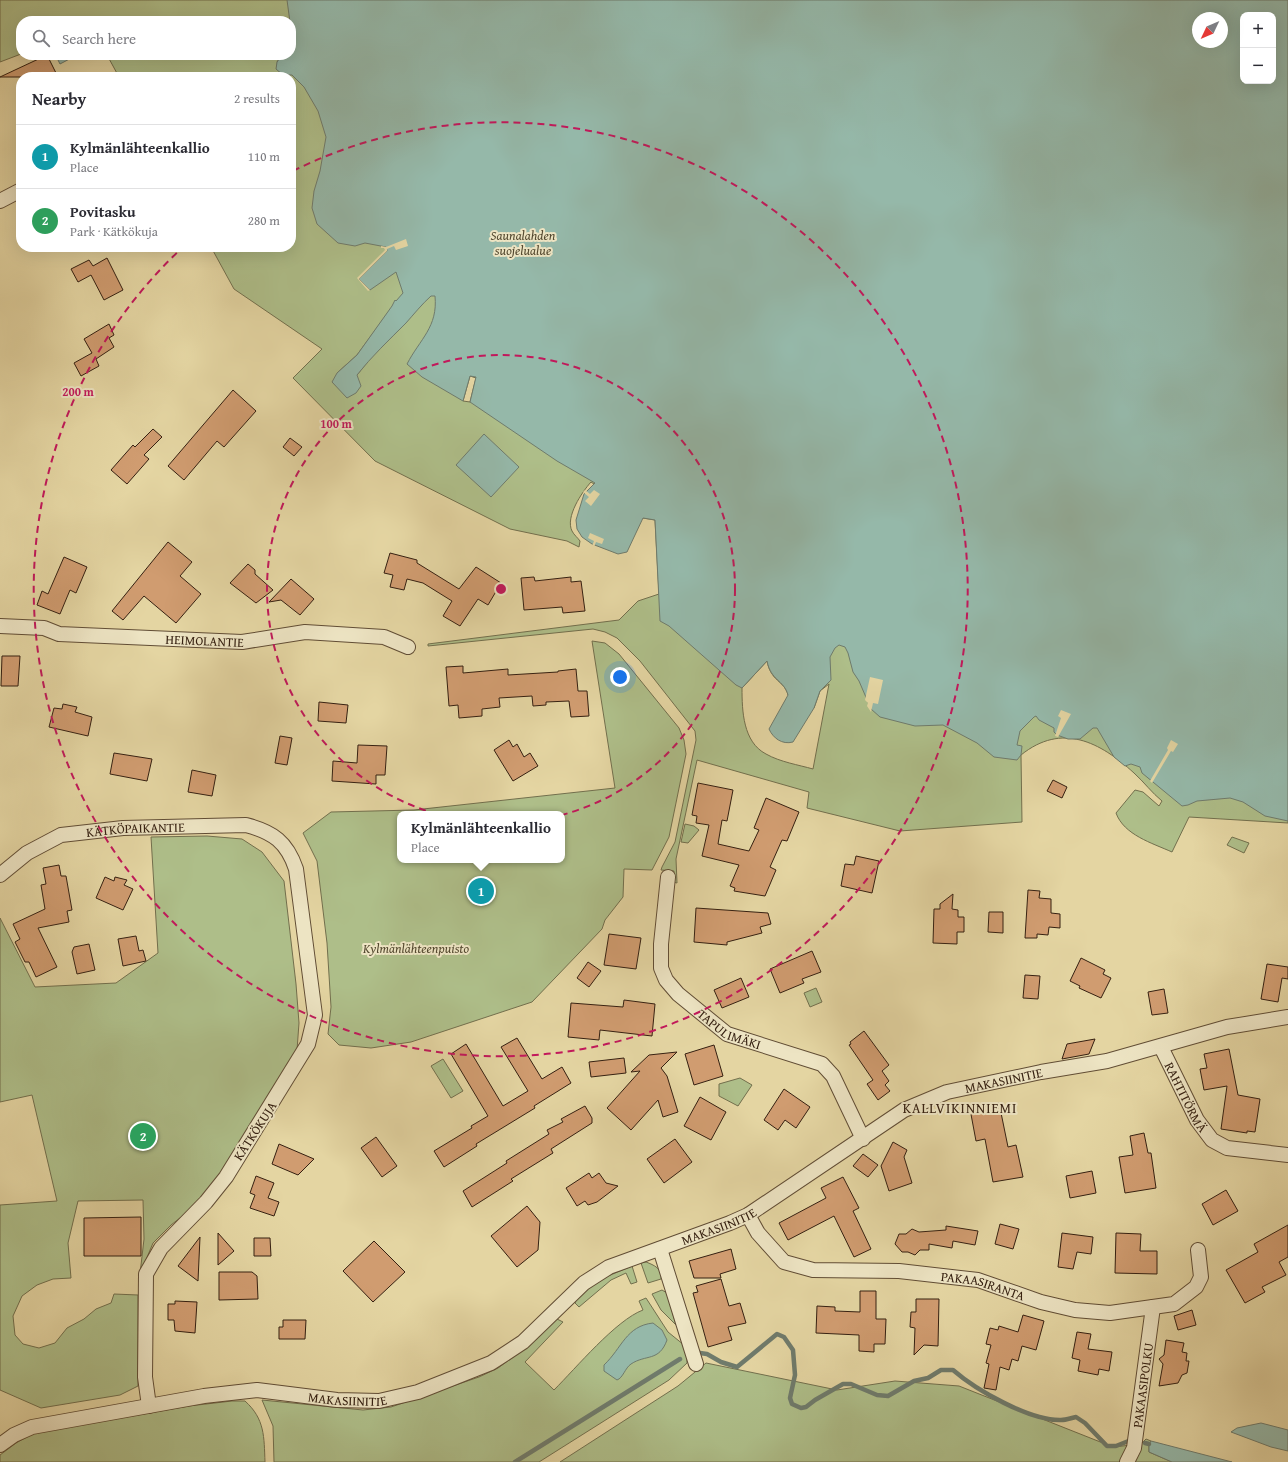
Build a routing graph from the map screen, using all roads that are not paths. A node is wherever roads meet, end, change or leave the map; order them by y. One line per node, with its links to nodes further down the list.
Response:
1 (16, 192): 2 (street)
2 (0, 200)
3 (0, 626): 4 (street, HEIMOLANTIE)
4 (408, 647)
5 (279, 840): 6 (street, KÄTKÖPAIKANTIE); 17 (street, KÄTKÖKUJA)
6 (0, 875)
7 (668, 877): 10 (street, TAPULIMÄKI)
8 (1288, 1017): 9 (street, MAKASIINITIE)
9 (1161, 1047): 10 (street, MAKASIINITIE); 11 (street, RAHTITÖRMÄ)
10 (863, 1138): 12 (street, MAKASIINITIE)
11 (1288, 1155)
12 (748, 1215): 13 (street, MAKASIINITIE); 15 (street, PAKAASIRANTA)
13 (660, 1249): 16 (street); 17 (street, MAKASIINITIE)
14 (1198, 1250): 15 (street, PAKAASIRANTA)
15 (1153, 1307): 19 (street, PAKAASIPOLKU)
16 (696, 1364)
17 (149, 1406): 18 (street, MAKASIINITIE)
18 (0, 1445)
19 (1126, 1462)

